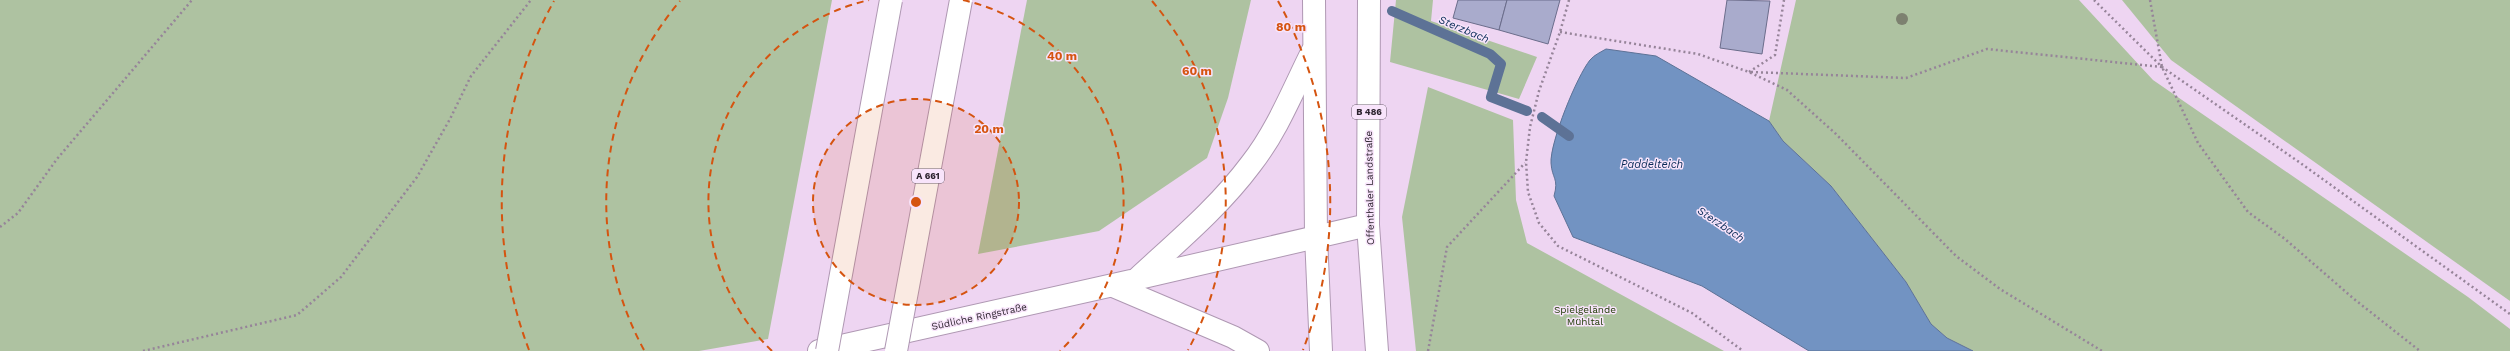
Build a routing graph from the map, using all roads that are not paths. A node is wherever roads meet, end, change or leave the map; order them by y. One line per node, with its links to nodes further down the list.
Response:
1 (891, 0): 11 (main road, bridge)
2 (961, 0): 12 (main road, A 661, bridge)
3 (1314, 0): 5 (main road)
4 (1369, 0): 6 (main road, Offenthaler Landstraße / B 486)
5 (1313, 49): 7 (main road); 8 (main road)
6 (1368, 225): 7 (main road, Südliche Ringstraße); 15 (main road, Offenthaler Landstraße / B 486)
7 (1316, 236): 8 (main road, Südliche Ringstraße); 14 (main road)
8 (1138, 278): 9 (main road, Südliche Ringstraße)
9 (1113, 286): 10 (main road, Südliche Ringstraße); 13 (main road)
10 (819, 351)
11 (827, 351)
12 (896, 351)
13 (1258, 351)
14 (1321, 351)
15 (1377, 351)

